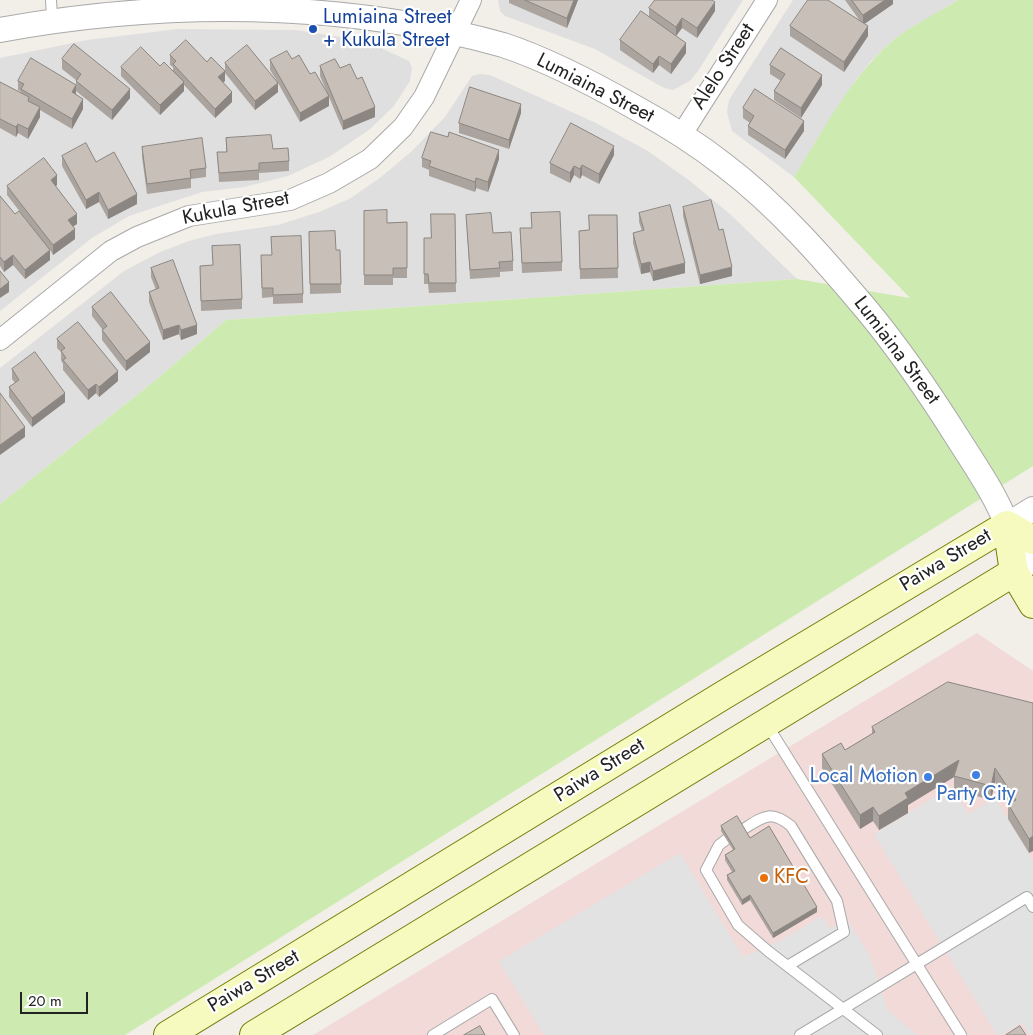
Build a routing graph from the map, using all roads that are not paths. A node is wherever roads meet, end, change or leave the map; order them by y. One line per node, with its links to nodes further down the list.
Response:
1 (471, 0): 6 (street, Kukula Street)
2 (767, 0): 7 (street, Alelo Street)
3 (155, 1): 4 (street, Lumiaina Street); 6 (street, Lumiaina Street)
4 (52, 8): 5 (street, Lumiaina Street)
5 (0, 30)
6 (456, 31): 7 (street, Lumiaina Street); 8 (street, Kukula Street)
7 (682, 134): 10 (street, Lumiaina Street)
8 (0, 340)
9 (1033, 509): 10 (street, Paiwa Street)
10 (1007, 525): 11 (main road); 12 (main road, Lumiaina Street); 21 (main road, Paiwa Street)
11 (1033, 540)
12 (1024, 566): 13 (main road, Lumiaina Street); 14 (main road)
13 (1033, 604)
14 (766, 722): 18 (lane); 22 (main road)
15 (742, 830): 19 (lane)
16 (726, 839): 19 (lane)
17 (1033, 907): 18 (lane)
18 (917, 964): 20 (lane); 27 (lane)
19 (789, 965): 20 (lane)
20 (844, 1008): 25 (lane); 26 (lane)
21 (168, 1035)
22 (254, 1035)
23 (433, 1035): 24 (lane)
24 (514, 1035)
25 (800, 1035)
26 (877, 1035)
27 (960, 1035)

